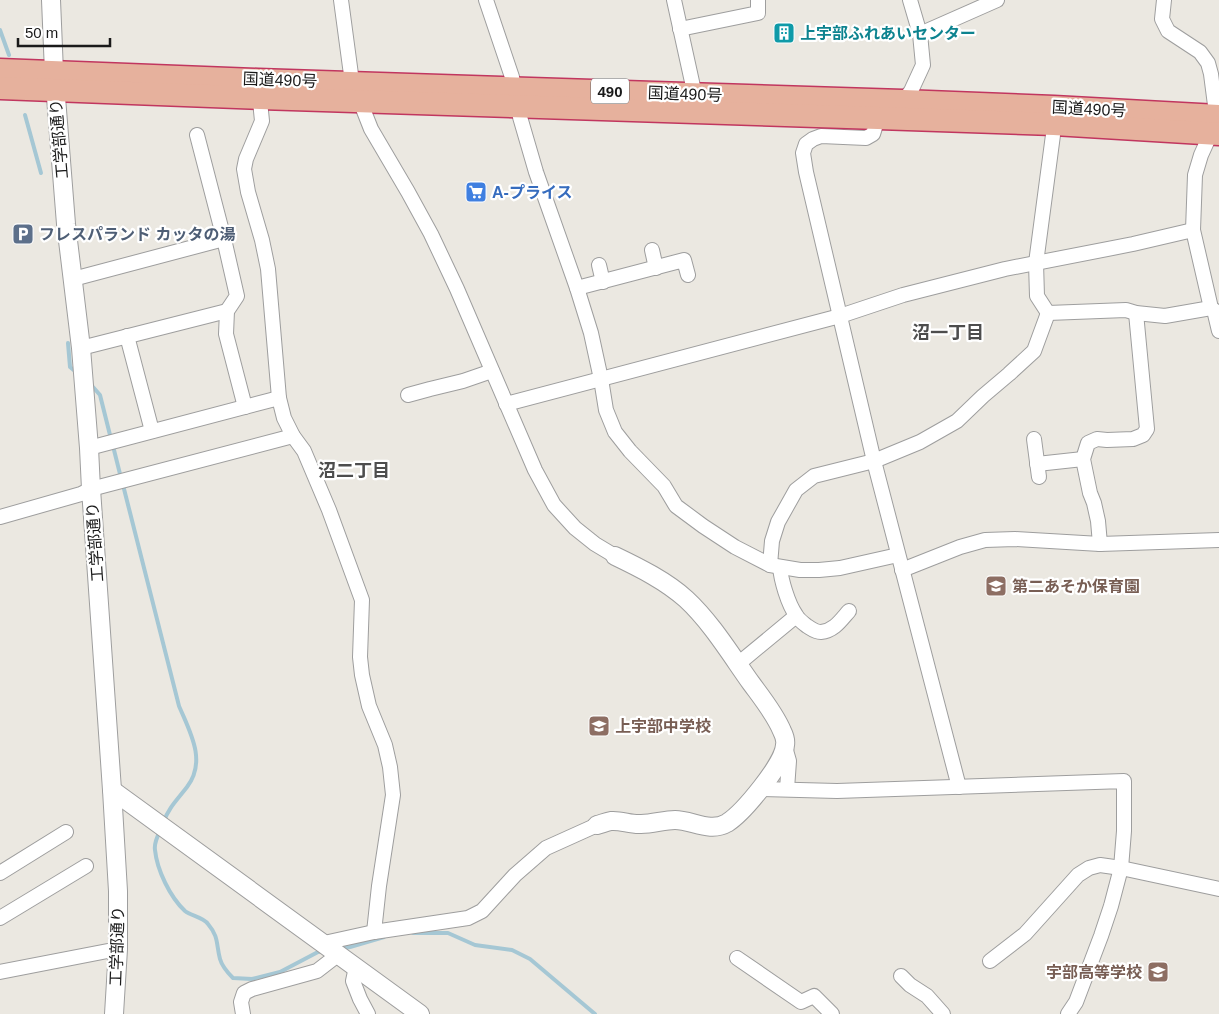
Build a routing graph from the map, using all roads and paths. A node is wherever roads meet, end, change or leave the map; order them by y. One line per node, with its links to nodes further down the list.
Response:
1 (51, 0): 13 (street, 工学部通り)
2 (340, 0): 16 (street)
3 (486, 0): 17 (street)
4 (674, 0): 9 (street)
5 (758, 0): 9 (street)
6 (910, 0): 10 (street)
7 (997, 0): 10 (street)
8 (1164, 0): 12 (street)
9 (680, 29): 19 (street)
10 (920, 34): 18 (street)
11 (0, 70): 13 (highway, 国道490号 / 490)
12 (1215, 72): 22 (street)
13 (54, 81): 14 (highway, 国道490号 / 490); 15 (highway, 国道490号 / 490); 31 (street, 工学部通り)
14 (0, 88)
15 (259, 89): 16 (highway, 国道490号 / 490); 45 (street)
16 (356, 92): 17 (highway, 国道490号 / 490); 42 (street)
17 (516, 97): 19 (highway, 国道490号 / 490); 33 (street)
18 (903, 101): 19 (highway, 国道490号 / 490); 20 (highway, 国道490号 / 490); 21 (street)
19 (696, 103): 21 (highway, 国道490号 / 490)
20 (1054, 116): 21 (highway, 国道490号 / 490); 22 (highway, 国道490号 / 490); 27 (street)
21 (878, 118): 38 (street)
22 (1216, 125): 24 (street)
23 (197, 135): 25 (street)
24 (1193, 230): 27 (street); 34 (street)
25 (224, 239): 31 (street); 35 (street)
26 (652, 250): 29 (street)
27 (1036, 263): 36 (street); 38 (street)
28 (599, 265): 32 (street)
29 (656, 268): 30 (street); 32 (street)
30 (688, 275)
31 (72, 279): 41 (street, 工学部通り)
32 (603, 282): 33 (street)
33 (577, 288): 43 (street)
34 (1211, 308): 37 (street); 39 (street)
35 (227, 311): 40 (street); 47 (street)
36 (1048, 313): 37 (street); 53 (street)
37 (1136, 313): 52 (street)
38 (840, 316): 43 (street); 53 (street)
39 (1219, 331)
40 (127, 336): 41 (street); 48 (street)
41 (81, 348): 51 (street, 工学部通り)
42 (492, 371): 44 (street); 46 (street)
43 (601, 379): 46 (street); 60 (street)
44 (408, 395)
45 (279, 398): 47 (street); 49 (street)
46 (506, 404): 59 (street)
47 (245, 407): 48 (street)
48 (152, 431): 51 (street)
49 (293, 436): 54 (street); 77 (street)
50 (1034, 439): 52 (street)
51 (89, 448): 54 (street, 工学部通り)
52 (1083, 459): 57 (street)
53 (874, 461): 58 (street); 60 (street)
54 (91, 489): 55 (street); 69 (street, 工学部通り)
55 (0, 517)
56 (1219, 540): 57 (street)
57 (1100, 544): 61 (street)
58 (898, 555): 60 (street); 61 (street)
59 (615, 556): 64 (street)
60 (775, 566): 63 (street)
61 (902, 570): 66 (street)
62 (849, 612): 63 (street)
63 (796, 616): 64 (street)
64 (738, 664): 65 (street)
65 (786, 747): 67 (street); 68 (street)
66 (959, 787): 68 (street); 73 (street)
67 (761, 788): 68 (street); 70 (street)
68 (787, 789)
69 (112, 790): 78 (street); 79 (street, 工学部通り)
70 (596, 825): 77 (street)
71 (66, 832): 74 (street)
72 (86, 866): 76 (street)
73 (1121, 868): 75 (street); 82 (street); 92 (street)
74 (0, 873)
75 (1219, 889)
76 (0, 918)
77 (374, 932): 78 (street)
78 (324, 943): 80 (street)
79 (118, 949): 84 (street); 86 (street, 工学部通り)
80 (339, 954): 83 (street); 87 (street)
81 (737, 958): 90 (street)
82 (990, 961)
83 (356, 967): 88 (street); 89 (street)
84 (0, 972)
85 (901, 976): 91 (street)
86 (114, 1014)
87 (243, 1014)
88 (368, 1014)
89 (420, 1014)
90 (832, 1014)
91 (943, 1014)
92 (1068, 1014)

